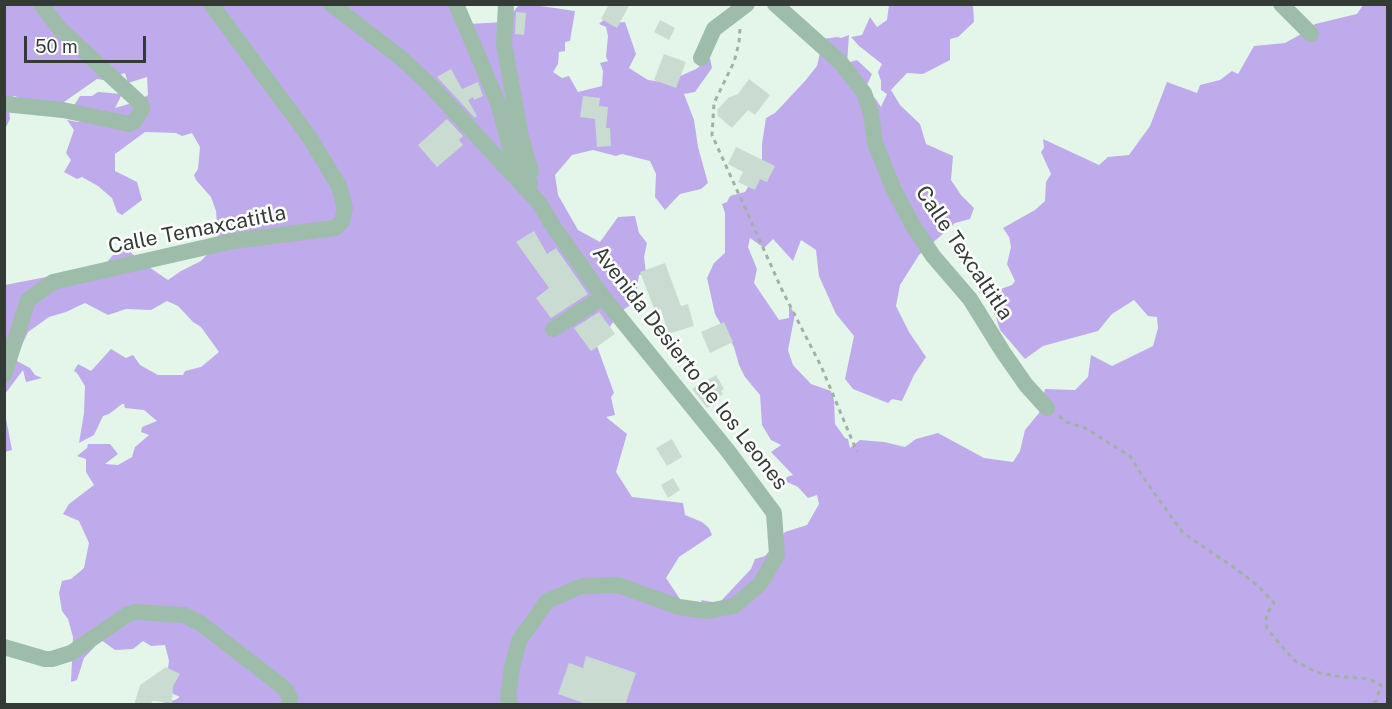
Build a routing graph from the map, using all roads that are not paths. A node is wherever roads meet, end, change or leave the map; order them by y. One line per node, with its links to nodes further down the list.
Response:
1 (41, 4): 11 (street)
2 (212, 4): 15 (street, Calle Temaxcatitla)
3 (331, 4): 12 (street, Avenida Desierto de los Leones)
4 (456, 4): 12 (street)
5 (506, 4): 12 (street)
6 (775, 4): 16 (street, Calle Texcaltitla)
7 (1281, 4): 9 (street)
8 (744, 7): 10 (street)
9 (1311, 34)
10 (701, 58)
11 (4, 104)
12 (540, 204): 13 (street, Avenida Desierto de los Leones)
13 (603, 297): 14 (street); 19 (street, Avenida Desierto de los Leones)
14 (553, 329)
15 (4, 375)
16 (1047, 408)
17 (4, 647): 18 (street)
18 (289, 705)
19 (510, 705)

